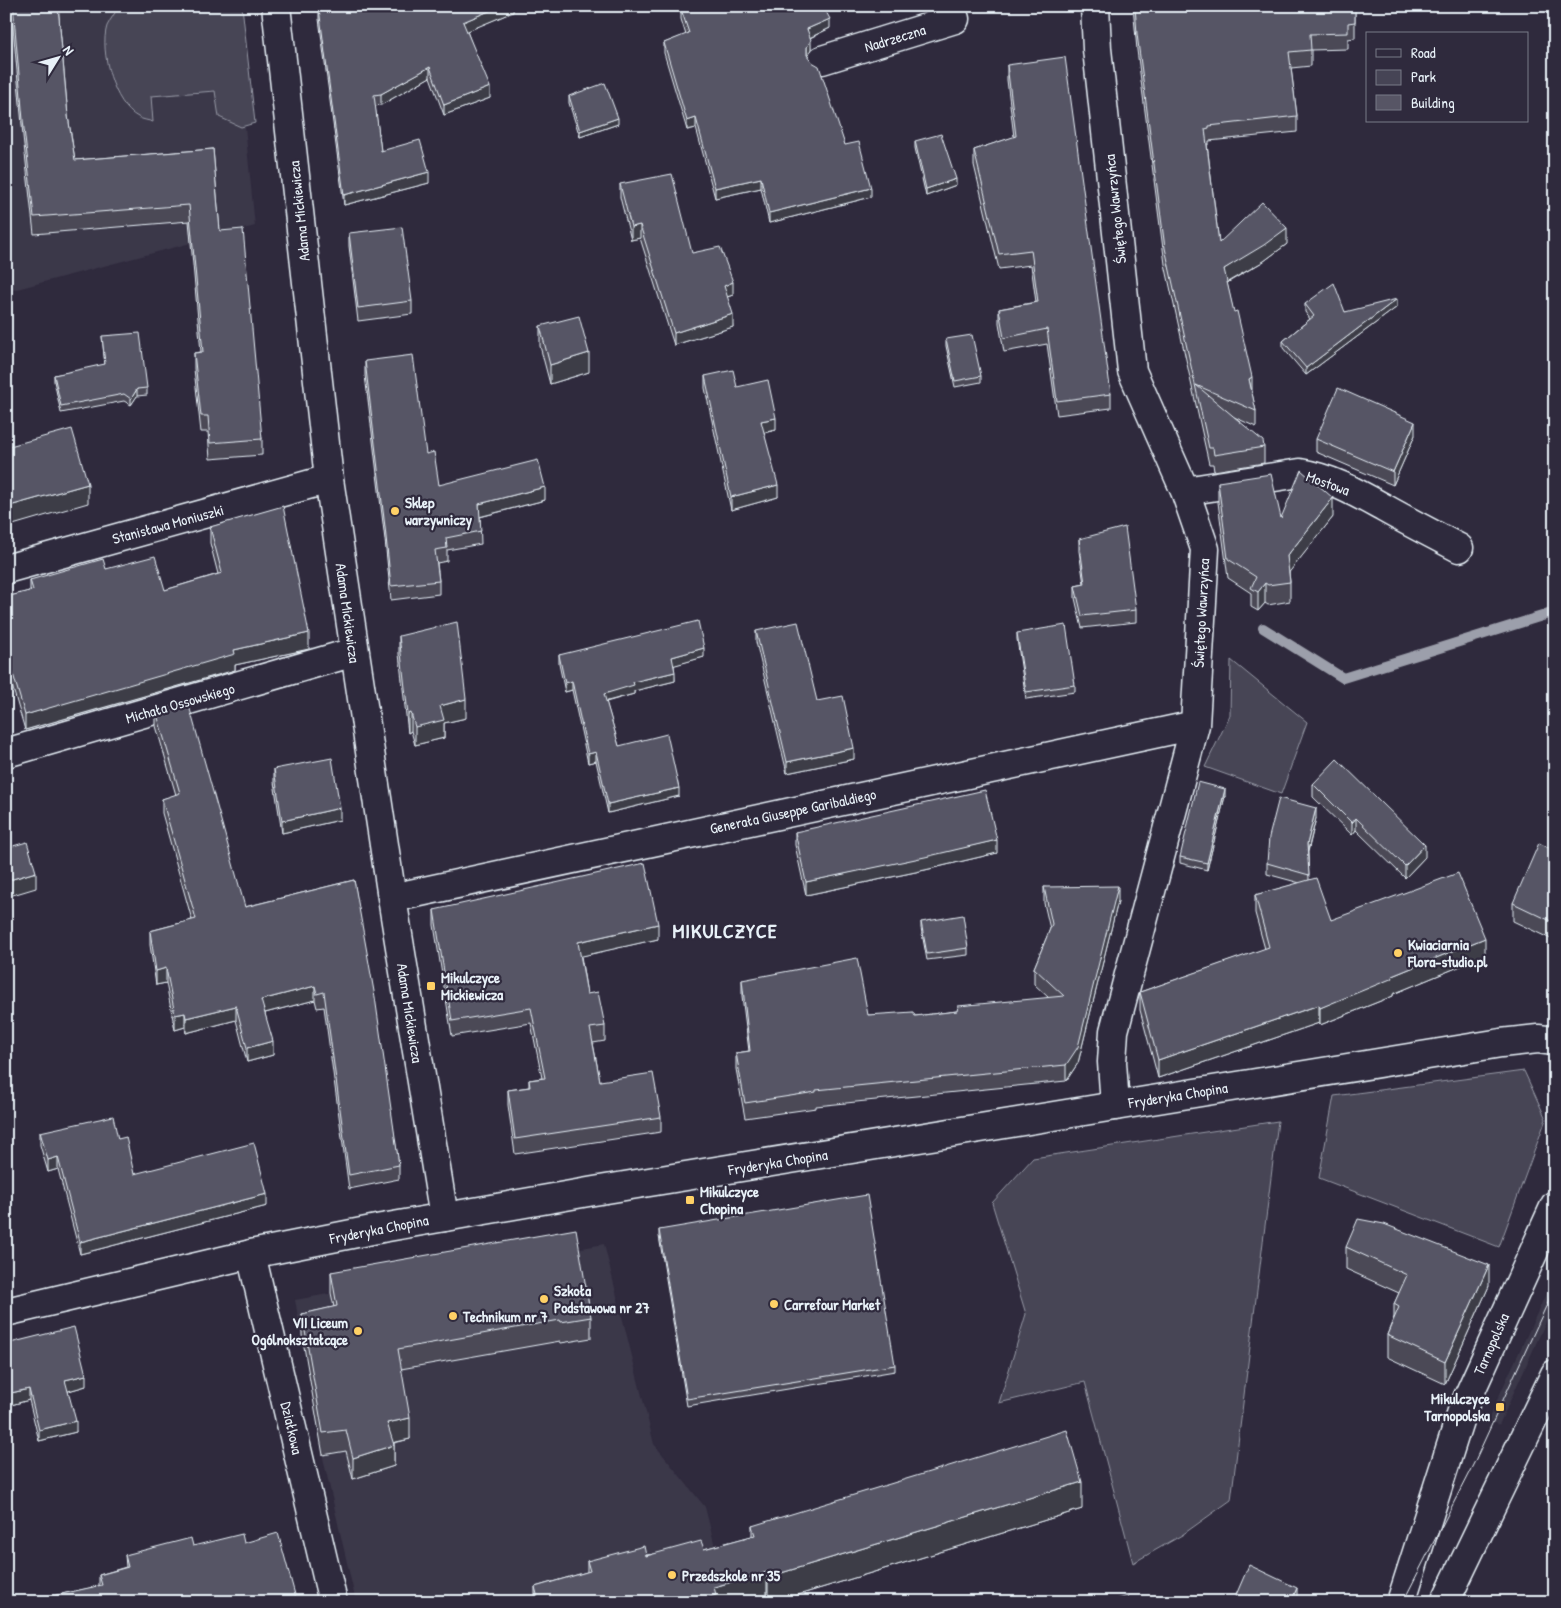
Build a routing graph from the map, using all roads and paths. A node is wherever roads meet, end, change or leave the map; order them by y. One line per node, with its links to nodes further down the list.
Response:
1 (276, 6): 5 (street, Adama Mickiewicza)
2 (951, 6): 4 (street, Nadrzeczna)
3 (1095, 6): 6 (street, Świętego Wawrzyńca)
4 (822, 60)
5 (329, 480): 8 (street, Stanisława Moniuszki); 9 (street, Adama Mickiewicza)
6 (1185, 492): 7 (street, Mostowa); 10 (street, Świętego Wawrzyńca)
7 (1459, 548)
8 (6, 569)
9 (354, 652): 11 (street, Michała Ossowskiego); 12 (street, Adama Mickiewicza)
10 (1195, 725): 12 (street, Generała Giuseppe Garibaldiego); 14 (street, Świętego Wawrzyńca)
11 (6, 753)
12 (392, 898): 16 (street, Adama Mickiewicza)
13 (1555, 1041): 14 (street, Fryderyka Chopina)
14 (1115, 1106): 16 (street, Fryderyka Chopina)
15 (1555, 1205): 21 (street, Tarnopolska)
16 (444, 1217): 17 (street, Fryderyka Chopina)
17 (251, 1254): 18 (street, Fryderyka Chopina); 20 (street, Działkowa)
18 (6, 1312)
19 (1555, 1374): 22 (street)
20 (333, 1602)
21 (1402, 1602)
22 (1445, 1602)

